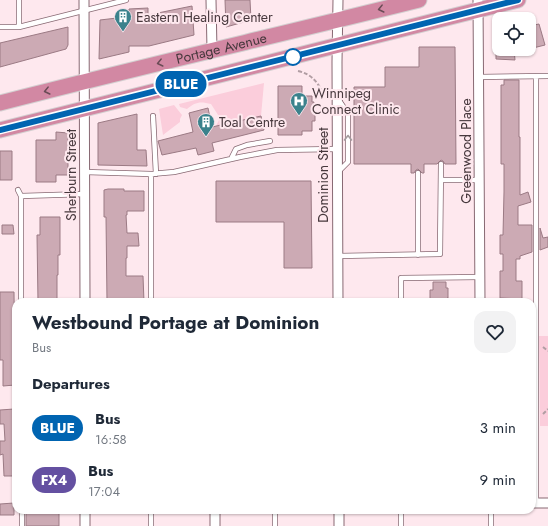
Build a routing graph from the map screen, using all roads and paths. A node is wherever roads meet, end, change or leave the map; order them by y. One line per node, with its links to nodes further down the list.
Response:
1 (19, 0): 12 (lane)
2 (84, 0): 9 (street, Sherburn Street)
3 (126, 0): 9 (lane)
4 (212, 0): 14 (street)
5 (338, 0): 10 (street, Dominion Street)
6 (419, 0): 10 (highway, Portage Avenue, one-way to 10)
7 (518, 0): 8 (highway, Portage Avenue)
8 (478, 5): 13 (highway, Portage Avenue); 18 (street, Greenwood Place)
9 (84, 11): 12 (lane); 19 (street, Sherburn Street)
10 (338, 20): 13 (street, Dominion Street); 14 (highway, Portage Avenue)
11 (0, 27): 12 (lane)
12 (19, 27)
13 (337, 45): 21 (street, Dominion Street); 23 (highway, Portage Avenue)
14 (212, 50): 19 (highway, Portage Avenue, one-way to 19)
15 (298, 71): 20 (path)
16 (536, 76): 17 (lane); 18 (lane); 48 (lane)
17 (548, 76)
18 (479, 77): 35 (street, Greenwood Place)
19 (84, 82): 22 (highway, Portage Avenue, one-way to 22); 23 (street, Sherburn Street)
20 (323, 93)
21 (337, 97): 27 (street, Dominion Street); 31 (lane, one-way to 21)
22 (0, 103)
23 (85, 108): 25 (highway, Portage Avenue); 30 (street, Sherburn Street)
24 (153, 116): 33 (lane)
25 (0, 130)
26 (270, 141): 28 (lane)
27 (337, 149): 28 (lane); 31 (street, Dominion Street)
28 (230, 159): 33 (lane)
29 (441, 164): 34 (lane)
30 (85, 172): 33 (lane); 37 (street, Sherburn Street)
31 (337, 172): 40 (street, Dominion Street)
32 (418, 173): 39 (lane)
33 (153, 174): 44 (lane)
34 (441, 180): 35 (lane); 39 (lane)
35 (480, 180): 41 (street, Greenwood Place)
36 (18, 190): 38 (lane)
37 (85, 194): 38 (lane); 43 (street, Sherburn Street)
38 (21, 196): 42 (lane)
39 (418, 255): 40 (lane)
40 (338, 256): 45 (street, Dominion Street)
41 (480, 277): 46 (lane); 47 (street, Greenwood Place)
42 (22, 298)
43 (85, 298)
44 (151, 298)
45 (338, 298)
46 (401, 298)
47 (480, 298)
48 (535, 298)
49 (536, 503): 50 (street)
50 (548, 503)
51 (22, 514): 59 (lane)
52 (85, 514): 60 (street)
53 (151, 514): 61 (lane)
54 (215, 514): 62 (street)
55 (275, 514): 63 (lane)
56 (339, 514): 64 (street)
57 (400, 514): 65 (lane)
58 (491, 514): 66 (lane)
59 (22, 526)
60 (85, 526)
61 (152, 526)
62 (215, 526)
63 (275, 526)
64 (339, 526)
65 (401, 526)
66 (491, 526)

